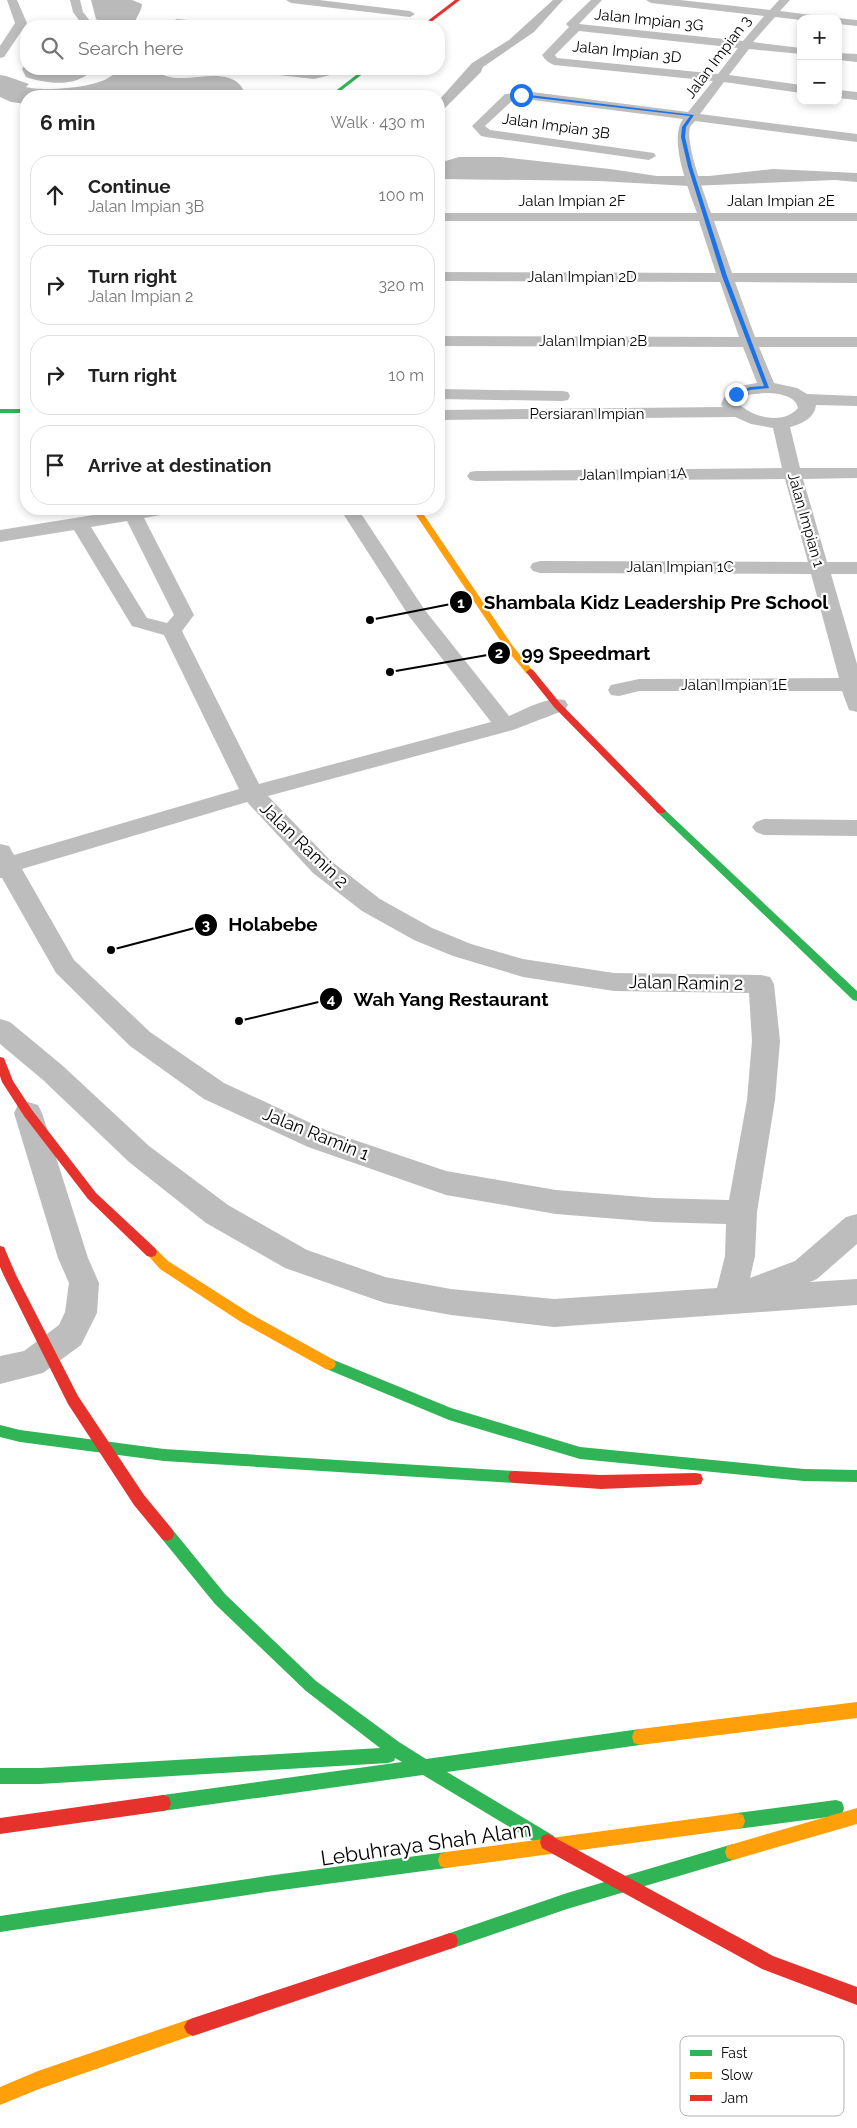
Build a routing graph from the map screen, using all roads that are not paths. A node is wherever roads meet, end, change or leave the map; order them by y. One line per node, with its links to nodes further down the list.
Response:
1 (12, 0): 10 (street)
2 (75, 0): 11 (street)
3 (291, 0): 12 (street)
4 (458, 0): 13 (main road)
5 (597, 0): 19 (street)
6 (651, 0): 8 (street)
7 (785, 0): 8 (street, Jalan Impian 3)
8 (773, 13): 9 (street); 20 (street, Jalan Impian 3)
9 (797, 16)
10 (20, 20)
11 (81, 20)
12 (401, 20)
13 (431, 20)
14 (842, 21): 17 (street)
15 (7, 23): 16 (street)
16 (20, 23)
17 (857, 23)
18 (20, 25): 22 (street)
19 (576, 27): 20 (street, Jalan Impian 3G); 28 (street, Jalan Impian 3D)
20 (748, 45): 21 (street, Jalan Impian 3G); 28 (street, Jalan Impian 3)
21 (797, 51)
22 (0, 55)
23 (842, 56): 24 (street)
24 (857, 58)
25 (36, 75): 26 (street)
26 (76, 75)
27 (359, 75): 30 (main road)
28 (722, 78): 29 (street); 33 (street, Jalan Impian 3)
29 (797, 88)
30 (339, 90)
31 (842, 94): 32 (street)
32 (857, 96)
33 (693, 116): 34 (street); 35 (street, Jalan Impian 3B); 37 (street, Jalan Impian 3)
34 (857, 138)
35 (649, 156)
36 (445, 217): 37 (street, Jalan Impian 2F)
37 (705, 217): 38 (street, Jalan Impian 2E); 39 (street)
38 (857, 217)
39 (725, 276): 40 (street, Jalan Impian 2D); 41 (street, Jalan Impian 2D); 43 (street)
40 (445, 277)
41 (857, 278)
42 (445, 341): 43 (street, Jalan Impian 2B)
43 (748, 342): 44 (street, Jalan Impian 2B); 45 (street)
44 (857, 342)
45 (767, 387): 52 (street); 53 (street)
46 (445, 394): 47 (street, Persiaran Impian)
47 (556, 396): 48 (street, Persiaran Impian); 56 (street)
48 (574, 396)
49 (612, 396): 57 (street)
50 (640, 397): 52 (street, Persiaran Impian)
51 (857, 400): 53 (street)
52 (734, 405): 57 (street, Persiaran Impian); 60 (street)
53 (804, 407): 58 (street); 60 (street)
54 (0, 410): 55 (main road)
55 (20, 411)
56 (559, 414): 57 (street, Persiaran Impian); 59 (street, Persiaran Impian)
57 (615, 414)
58 (857, 414)
59 (445, 415)
60 (780, 423): 61 (street, Jalan Impian 1)
61 (791, 473): 62 (street, Jalan Impian 1A); 63 (street, Jalan Impian 1A); 71 (street, Jalan Impian 1)
62 (857, 473)
63 (476, 476)
64 (128, 515): 68 (street)
65 (134, 515): 73 (street)
66 (353, 515): 77 (street)
67 (420, 515): 76 (main road)
68 (80, 524): 69 (street); 73 (street)
69 (0, 536)
70 (540, 567): 71 (street, Jalan Impian 1C)
71 (819, 568): 72 (street, Jalan Impian 1C); 75 (street, Jalan Impian 1)
72 (857, 568)
73 (172, 631): 78 (street, Jalan Ramin 2)
74 (619, 690): 75 (street, Jalan Impian 1E)
75 (855, 691)
76 (558, 705): 77 (street); 82 (main road)
77 (504, 725): 78 (street)
78 (252, 793): 81 (street); 86 (street, Jalan Ramin 2)
79 (764, 827): 80 (street)
80 (857, 828)
81 (2, 862): 86 (street, Jalan Ramin 1)
82 (857, 997)
83 (0, 1029): 90 (street)
84 (0, 1061): 85 (main road)
85 (28, 1113): 91 (street); 93 (main road)
86 (742, 1212): 90 (street)
87 (857, 1226): 90 (street)
88 (0, 1251): 104 (main road)
89 (857, 1292): 90 (street)
90 (730, 1300)
91 (0, 1370)
92 (0, 1431): 93 (main road)
93 (804, 1475): 94 (main road)
94 (857, 1476)
95 (857, 1710): 96 (main road)
96 (594, 1743): 97 (main road); 102 (main road)
97 (446, 1752)
98 (426, 1753): 99 (main road)
99 (0, 1776)
100 (857, 1805): 103 (main road, Lebuhraya Shah Alam)
101 (857, 1816): 105 (main road)
102 (0, 1826)
103 (0, 1924)
104 (857, 1996)
105 (0, 2096)

